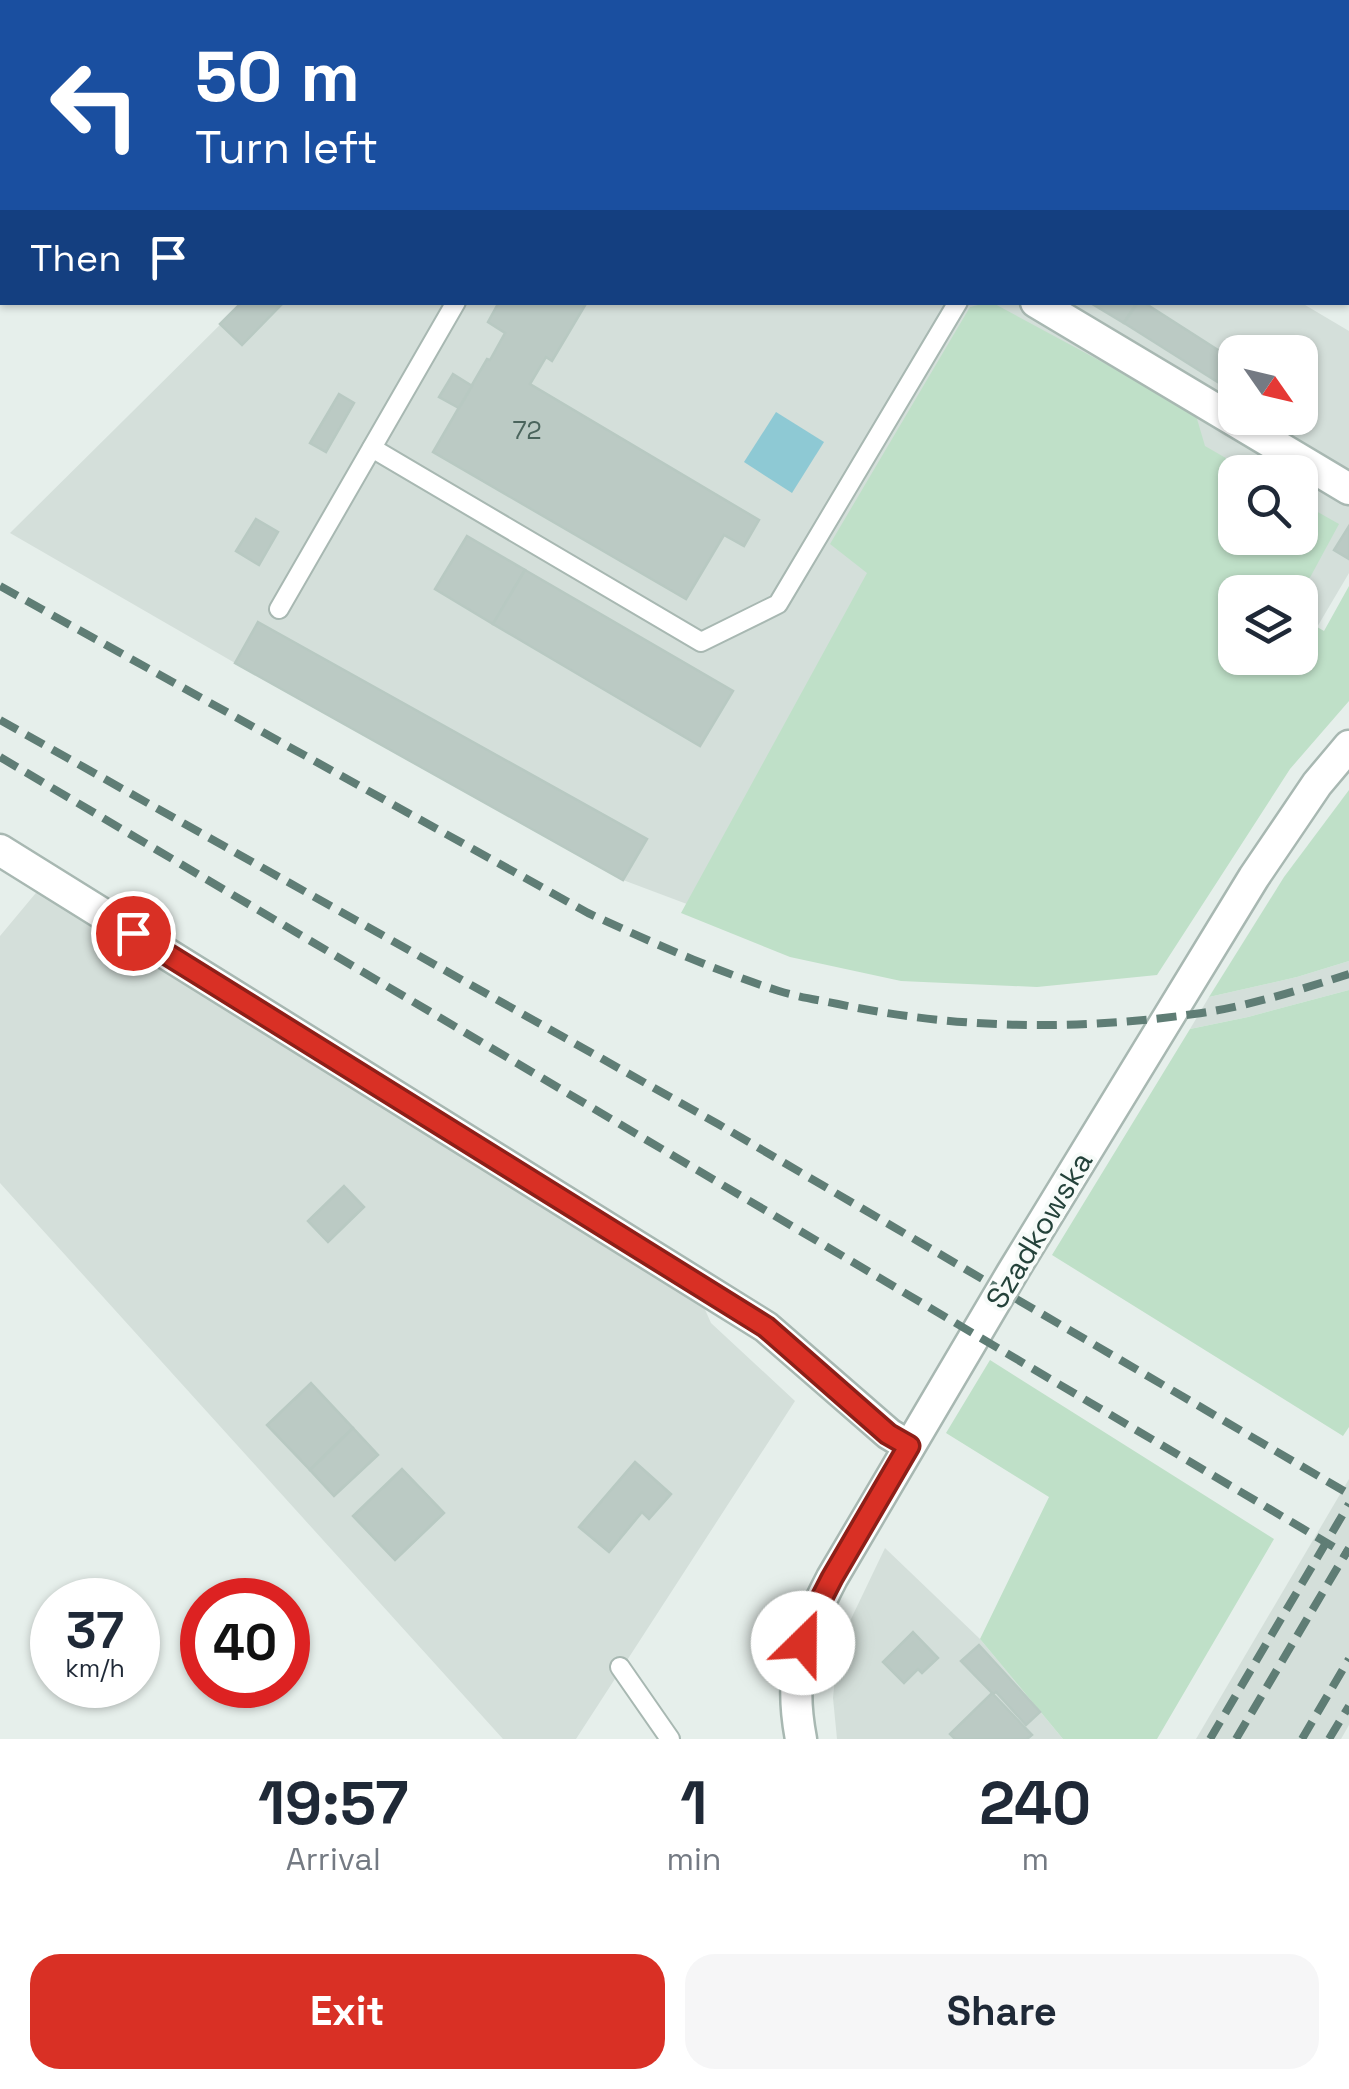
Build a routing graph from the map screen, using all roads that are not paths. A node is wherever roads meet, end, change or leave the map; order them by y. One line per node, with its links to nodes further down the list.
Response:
1 (454, 305): 4 (lane)
2 (956, 305): 4 (lane)
3 (1041, 305): 5 (street)
4 (372, 448): 6 (lane)
5 (1349, 490)
6 (279, 609)
7 (1349, 746): 9 (street, Szadkowska)
8 (0, 850): 9 (street)
9 (909, 1446): 12 (street, Szadkowska)
10 (620, 1667): 11 (lane)
11 (670, 1739)
12 (801, 1739)

